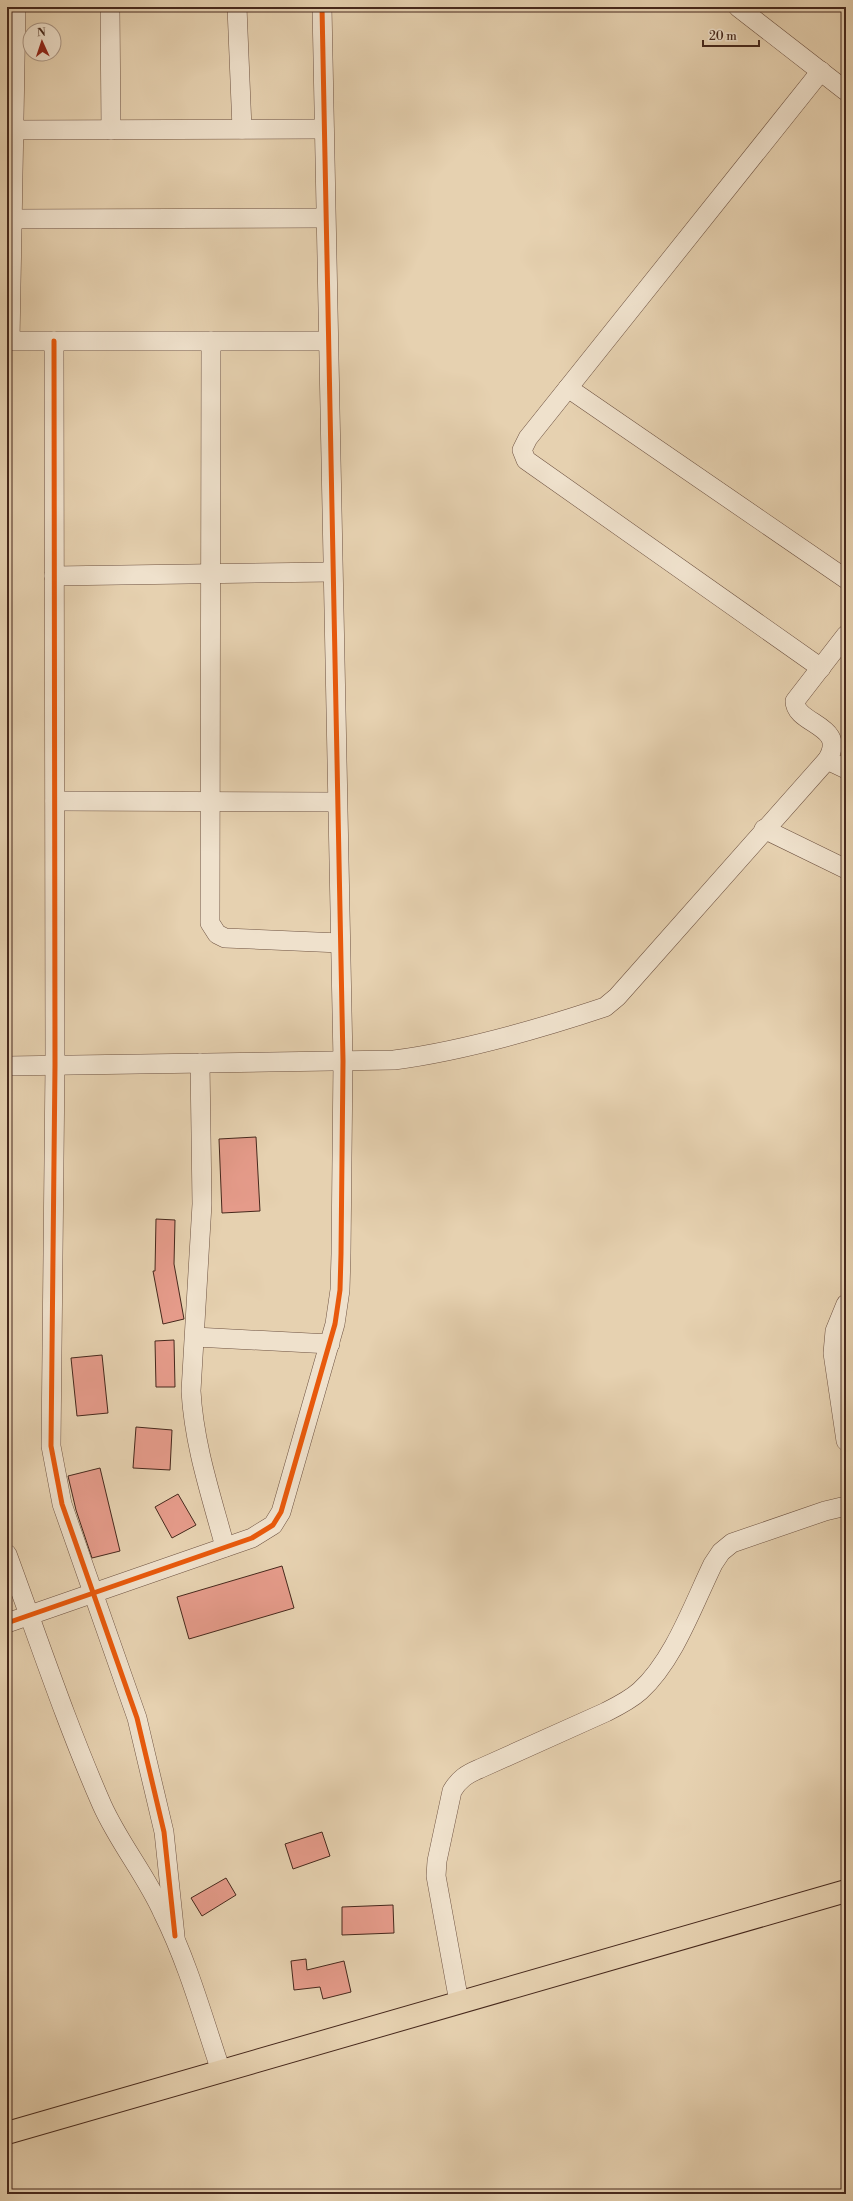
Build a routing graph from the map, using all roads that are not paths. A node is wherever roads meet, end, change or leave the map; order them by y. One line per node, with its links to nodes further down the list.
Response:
1 (16, 7): 10 (street)
2 (110, 7): 11 (street)
3 (237, 7): 8 (street)
4 (322, 7): 9 (street)
5 (738, 7): 6 (street)
6 (821, 71): 7 (street); 18 (street)
7 (846, 91)
8 (242, 129): 9 (street); 11 (street)
9 (324, 129): 12 (street)
10 (10, 130): 11 (street); 13 (street)
11 (111, 130)
12 (325, 218): 13 (street); 17 (street)
13 (9, 219): 14 (street)
14 (8, 341): 15 (street)
15 (54, 341): 16 (street); 21 (street)
16 (211, 341): 17 (street); 20 (street)
17 (327, 341): 19 (street)
18 (568, 388): 22 (street); 24 (street)
19 (332, 572): 20 (street); 28 (street)
20 (211, 573): 21 (street); 27 (street)
21 (54, 576): 26 (street)
22 (846, 579)
23 (846, 635): 24 (street)
24 (820, 668): 25 (street)
25 (840, 764): 29 (street)
26 (54, 801): 27 (street); 34 (street)
27 (211, 801): 28 (street); 31 (street)
28 (337, 802): 31 (street)
29 (764, 829): 30 (street); 32 (street)
30 (846, 869)
31 (340, 943): 32 (street)
32 (343, 1061): 33 (street); 38 (street)
33 (200, 1063): 34 (street); 37 (street)
34 (55, 1065): 35 (street); 43 (street)
35 (7, 1066)
36 (846, 1304): 39 (street)
37 (195, 1337): 38 (street); 41 (street)
38 (330, 1344): 41 (street)
39 (846, 1441)
40 (846, 1506): 48 (street)
41 (225, 1547): 43 (street)
42 (7, 1554): 44 (street)
43 (94, 1593): 44 (street); 47 (street)
44 (29, 1616): 45 (street); 47 (street)
45 (7, 1624)
46 (846, 1891): 48 (highway)
47 (174, 1936): 49 (street)
48 (459, 2002): 49 (highway)
49 (221, 2071): 50 (highway)
50 (7, 2133)

